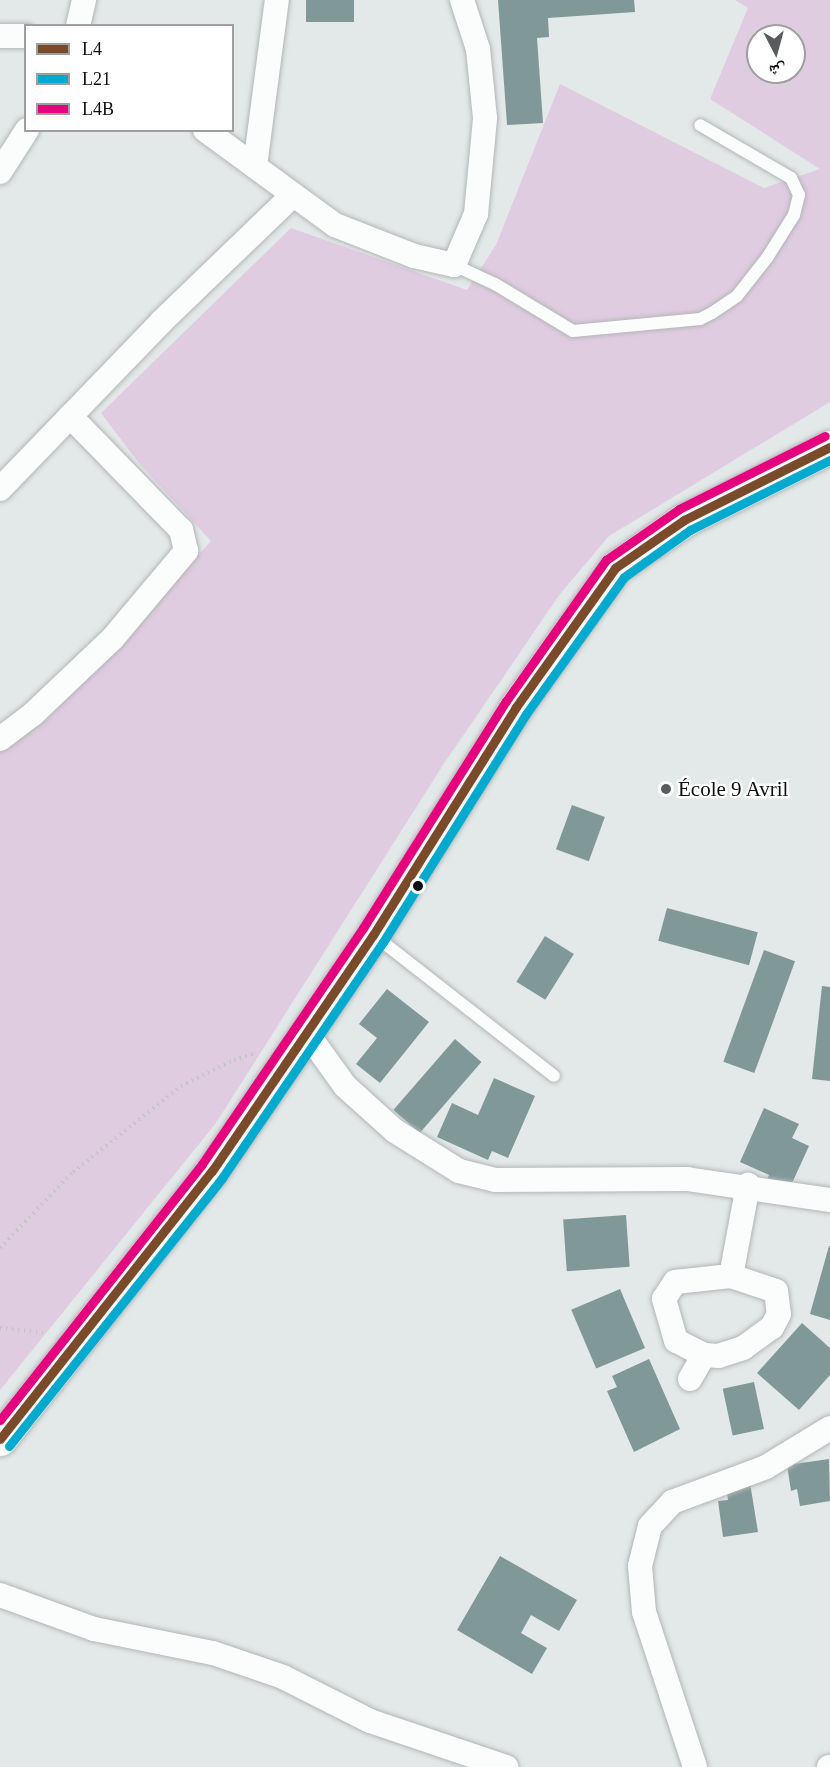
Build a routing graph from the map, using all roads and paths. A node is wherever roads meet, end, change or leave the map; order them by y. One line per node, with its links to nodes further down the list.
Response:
1 (84, 0): 4 (street)
2 (277, 0): 10 (street)
3 (462, 0): 13 (street)
4 (78, 24)
5 (0, 36): 6 (street)
6 (24, 36)
7 (700, 125): 13 (lane)
8 (26, 132): 11 (street)
9 (207, 132): 10 (street)
10 (255, 166): 12 (street)
11 (0, 172)
12 (292, 196): 13 (street); 14 (street)
13 (454, 265)
14 (70, 416): 16 (street); 17 (street)
15 (830, 447): 18 (main road)
16 (0, 489)
17 (0, 739)
18 (373, 935): 19 (main road); 21 (lane)
19 (307, 1033): 20 (main road); 22 (street)
20 (280, 1072): 24 (path); 27 (main road)
21 (554, 1076)
22 (748, 1185): 23 (street); 25 (street)
23 (830, 1200)
24 (0, 1248)
25 (731, 1276): 28 (street); 28 (street)
26 (0, 1328): 27 (path)
27 (81, 1337): 31 (main road)
28 (704, 1355): 29 (street)
29 (690, 1379)
30 (830, 1428): 34 (street)
31 (0, 1439)
32 (0, 1596): 33 (street)
33 (506, 1767)
34 (695, 1767)

